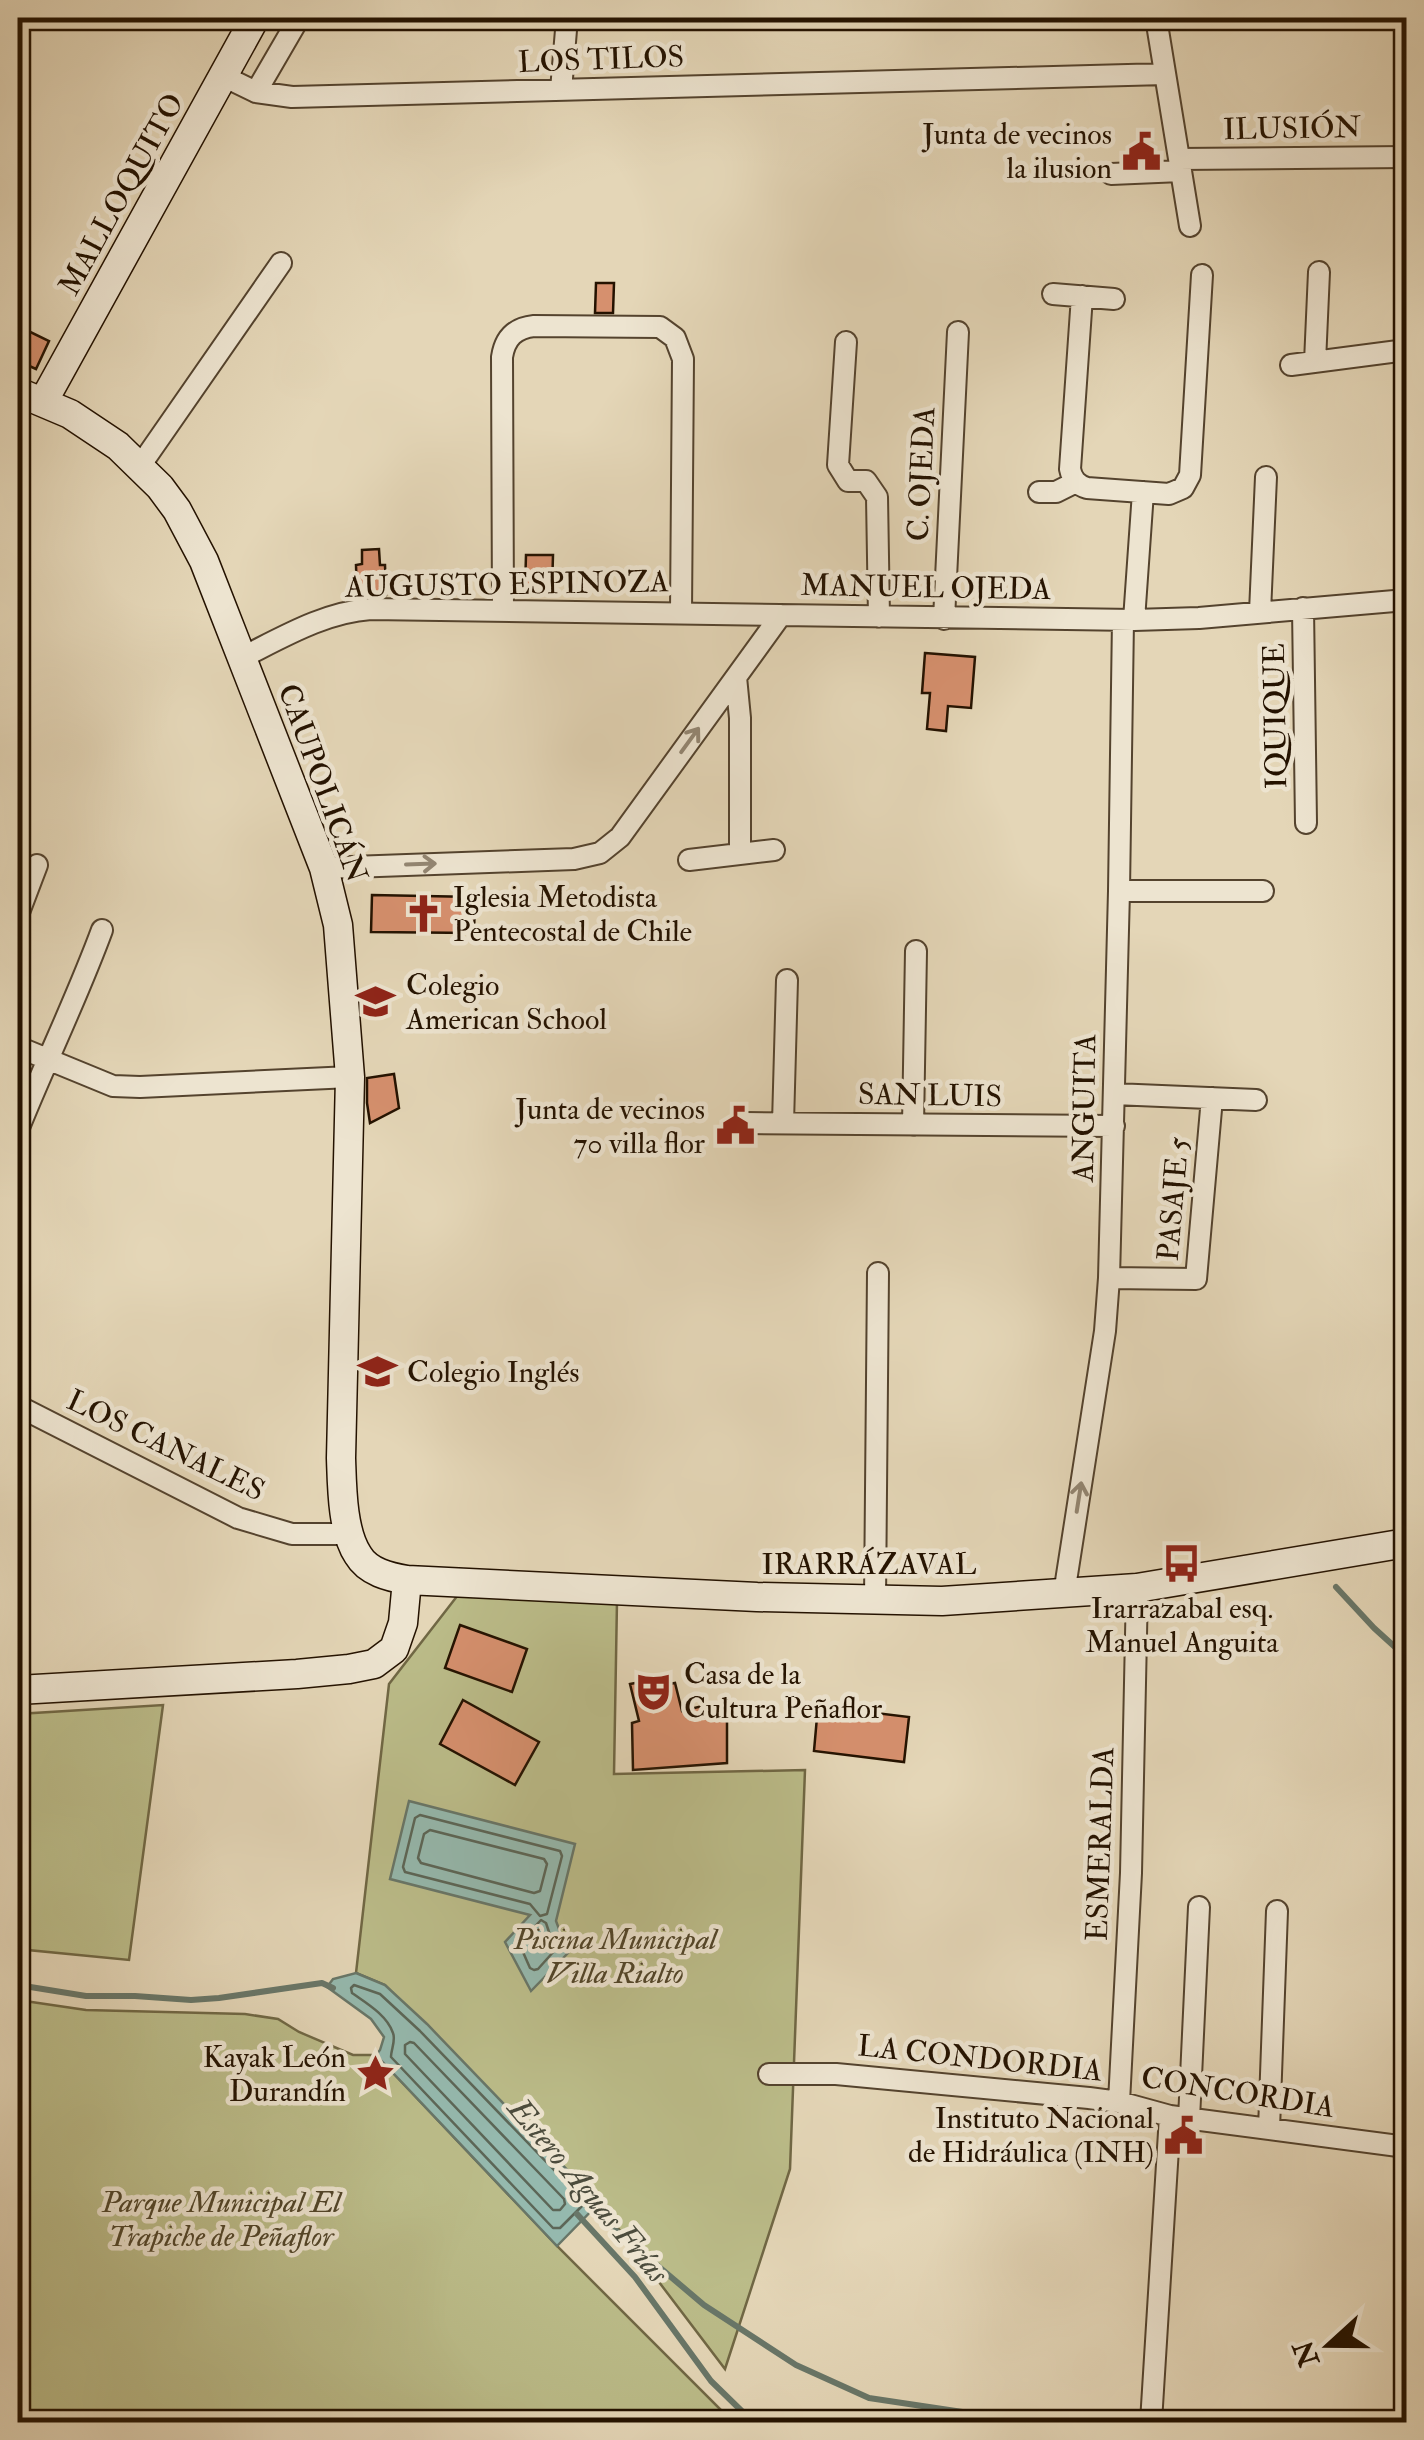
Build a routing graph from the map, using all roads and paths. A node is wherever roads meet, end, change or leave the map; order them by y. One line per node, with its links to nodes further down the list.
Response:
1 (256, 18): 6 (main road, MALLOQUITO)
2 (298, 18): 8 (street)
3 (567, 18): 7 (street)
4 (1156, 18): 5 (street)
5 (1165, 74): 7 (street, LOS TILOS); 10 (street)
6 (223, 76): 8 (street, LOS TILOS); 24 (main road, MALLOQUITO)
7 (561, 90): 8 (street, LOS TILOS)
8 (256, 92)
9 (1406, 157): 10 (street, ILUSIÓN)
10 (1180, 165): 11 (street, ILUSIÓN); 12 (street)
11 (1111, 174)
12 (1190, 226)
13 (281, 264): 25 (street)
14 (1318, 272): 22 (street)
15 (1202, 275): 29 (street)
16 (1053, 294): 17 (street)
17 (1082, 296): 18 (street); 27 (street)
18 (1114, 298)
19 (958, 332): 37 (street, C. OJEDA)
20 (846, 342): 36 (street)
21 (1406, 350): 22 (street)
22 (1316, 362): 23 (street)
23 (1290, 365)
24 (30, 397): 25 (main road, CAUPOLICÁN)
25 (140, 466): 39 (main road, CAUPOLICÁN)
26 (1266, 477): 34 (street)
27 (1076, 482): 28 (street); 29 (street)
28 (1040, 492)
29 (1143, 492): 38 (street, ANGUITA)
30 (1406, 600): 31 (street, MANUEL OJEDA)
31 (1303, 608): 34 (street, MANUEL OJEDA); 41 (street, IQUIQUE)
32 (503, 610): 33 (street, AUGUSTO ESPINOZA); 33 (street); 39 (street, AUGUSTO ESPINOZA)
33 (681, 612): 35 (street, AUGUSTO ESPINOZA)
34 (1260, 612): 38 (street, MANUEL OJEDA)
35 (781, 615): 36 (street, MANUEL OJEDA); 40 (street, MANUEL OJEDA)
36 (879, 617): 37 (street, MANUEL OJEDA)
37 (944, 618): 38 (street, MANUEL OJEDA)
38 (1128, 620): 47 (street, ANGUITA)
39 (242, 658): 46 (main road, CAUPOLICÁN)
40 (736, 677): 43 (street); 46 (street, MANUEL OJEDA, one-way to 40)
41 (1306, 823)
42 (774, 850): 43 (street)
43 (740, 854): 44 (street)
44 (689, 860)
45 (37, 864): 49 (street)
46 (324, 868): 55 (main road, CAUPOLICÁN)
47 (1119, 891): 48 (street); 56 (street, ANGUITA)
48 (1263, 891)
49 (18, 915)
50 (102, 930): 54 (street)
51 (916, 951): 61 (street)
52 (787, 980): 60 (street)
53 (18, 1047): 54 (street)
54 (47, 1060): 55 (street); 63 (street)
55 (350, 1077): 67 (main road, CAUPOLICÁN)
56 (1114, 1094): 57 (street, PASAJE 5); 62 (street, ANGUITA)
57 (1212, 1098): 58 (street, PASAJE 5); 64 (street, PASAJE 5)
58 (1256, 1100)
59 (745, 1123): 60 (street, SAN LUIS)
60 (783, 1123): 61 (street, SAN LUIS)
61 (913, 1124): 62 (street, SAN LUIS)
62 (1114, 1126): 64 (street, ANGUITA)
63 (18, 1130)
64 (1110, 1267): 71 (street, ANGUITA, one-way to 64)
65 (878, 1274): 72 (street)
66 (18, 1406): 67 (street, LOS CANALES)
67 (350, 1534): 69 (main road, IRARRÁZAVAL)
68 (1406, 1543): 70 (main road, IRARRÁZAVAL)
69 (407, 1580): 72 (main road, IRARRÁZAVAL); 73 (main road)
70 (1137, 1588): 71 (main road, IRARRÁZAVAL); 77 (street, ESMERALDA)
71 (1064, 1594): 72 (main road, IRARRÁZAVAL)
72 (875, 1600)
73 (18, 1690)
74 (1199, 1908): 78 (street)
75 (1277, 1911): 79 (street)
76 (769, 2074): 77 (street, LA CONDORDIA)
77 (1119, 2102): 78 (street, CONCORDIA)
78 (1180, 2118): 79 (street, CONCORDIA); 81 (street)
79 (1269, 2129): 80 (street, CONCORDIA)
80 (1406, 2147)
81 (1151, 2422)

